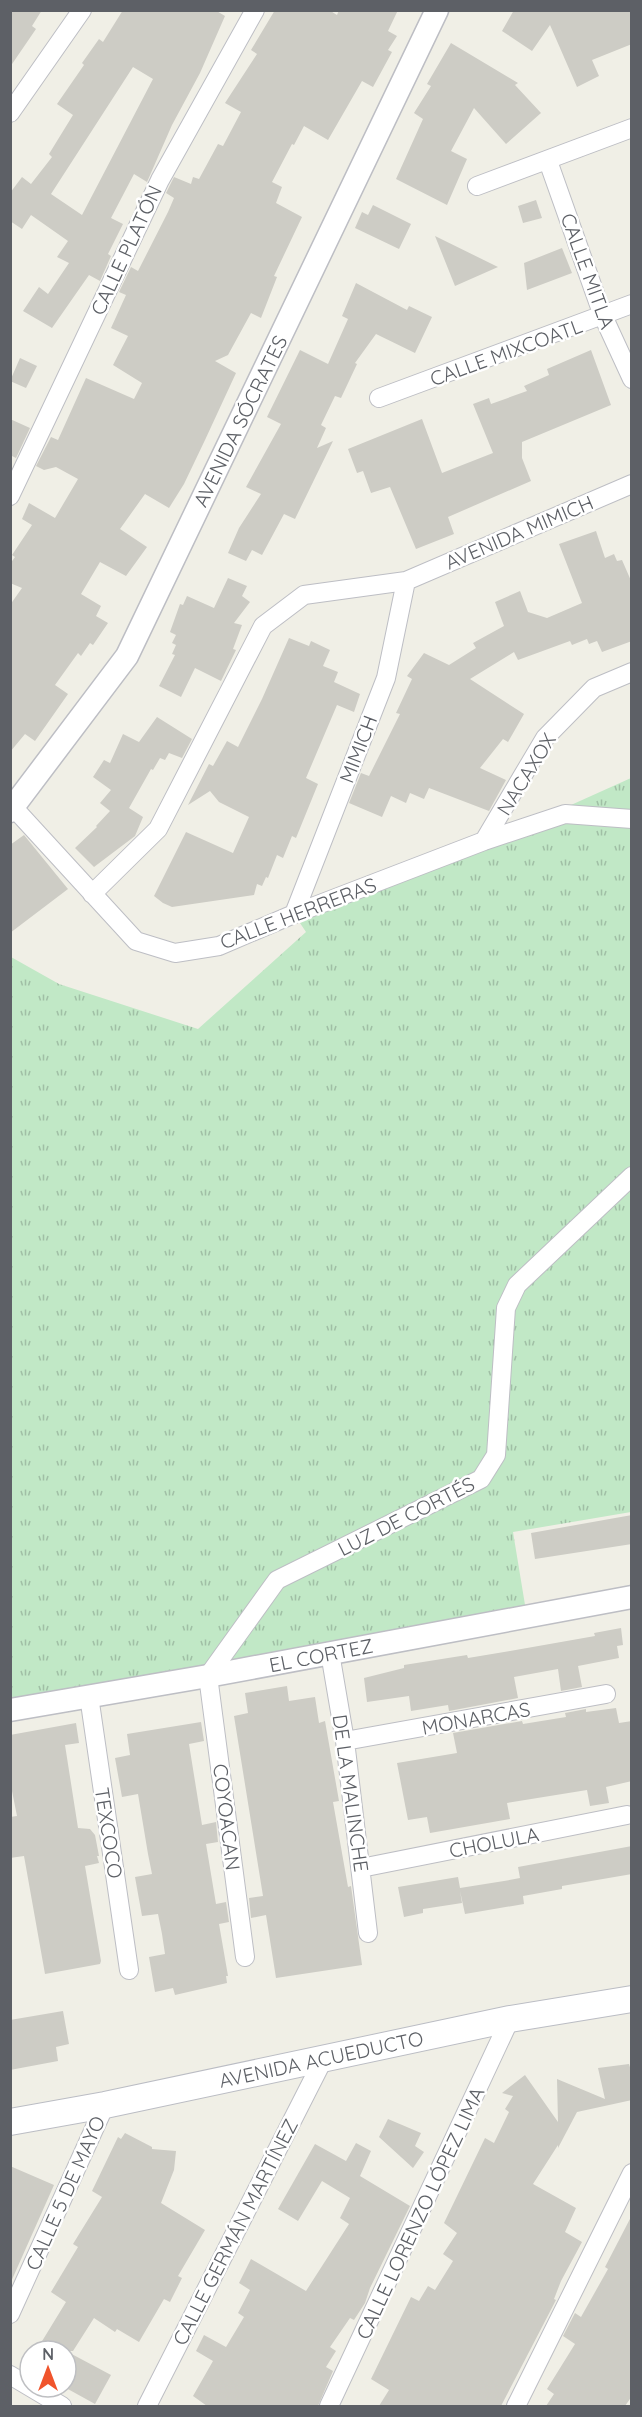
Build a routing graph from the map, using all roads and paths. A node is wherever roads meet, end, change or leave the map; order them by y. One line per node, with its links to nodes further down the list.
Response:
1 (82, 10): 4 (street)
2 (255, 10): 13 (street, CALLE PLATÓN)
3 (431, 13): 16 (street, AVENIDA SÓCRATES)
4 (10, 113)
5 (632, 128): 6 (street)
6 (549, 161): 7 (street); 9 (street, CALLE MITLA)
7 (477, 186)
8 (632, 304): 9 (street, CALLE MIXCOATL)
9 (603, 316): 10 (street, CALLE MITLA); 11 (street, CALLE MIXCOATL)
10 (632, 379)
11 (380, 398)
12 (632, 484): 14 (street, AVENIDA MIMICH)
13 (10, 496)
14 (406, 581): 19 (street, AVENIDA MIMICH); 20 (street, MIMICH)
15 (632, 672): 18 (street, NACAXOX)
16 (12, 809): 19 (street, CALLE HERRERAS)
17 (632, 819): 18 (street, CALLE HERRERAS)
18 (484, 841): 20 (street, CALLE HERRERAS)
19 (92, 894): 20 (street, CALLE HERRERAS)
20 (294, 914)
21 (632, 1176): 24 (street, LUZ DE CORTÉS)
22 (632, 1597): 23 (street, EL CORTEZ)
23 (330, 1653): 24 (street, EL CORTEZ); 28 (street, DE LA MALINCHE)
24 (208, 1676): 26 (street, EL CORTEZ); 32 (street, COYOACAN)
25 (606, 1694): 28 (street, MONARCAS)
26 (89, 1696): 27 (street, EL CORTEZ); 33 (street, TEXCOCO)
27 (10, 1710)
28 (345, 1742): 30 (street, DE LA MALINCHE)
29 (627, 1815): 30 (street, CHOLULA)
30 (361, 1868): 31 (street, DE LA MALINCHE)
31 (368, 1933)
32 (245, 1957)
33 (129, 1970)
34 (632, 1999): 35 (main road, AVENIDA ACUEDUCTO)
35 (510, 2019): 36 (main road, AVENIDA ACUEDUCTO); 44 (street, CALLE LORENZO LÓPEZ LIMA)
36 (324, 2058): 37 (main road, AVENIDA ACUEDUCTO); 43 (street, CALLE GERMÁN MARTÍNEZ)
37 (105, 2105): 38 (main road, AVENIDA ACUEDUCTO); 40 (street, CALLE 5 DE MAYO)
38 (10, 2122)
39 (632, 2173): 45 (street)
40 (10, 2314)
41 (10, 2375): 42 (street)
42 (62, 2406)
43 (147, 2406)
44 (329, 2406)
45 (516, 2406)

